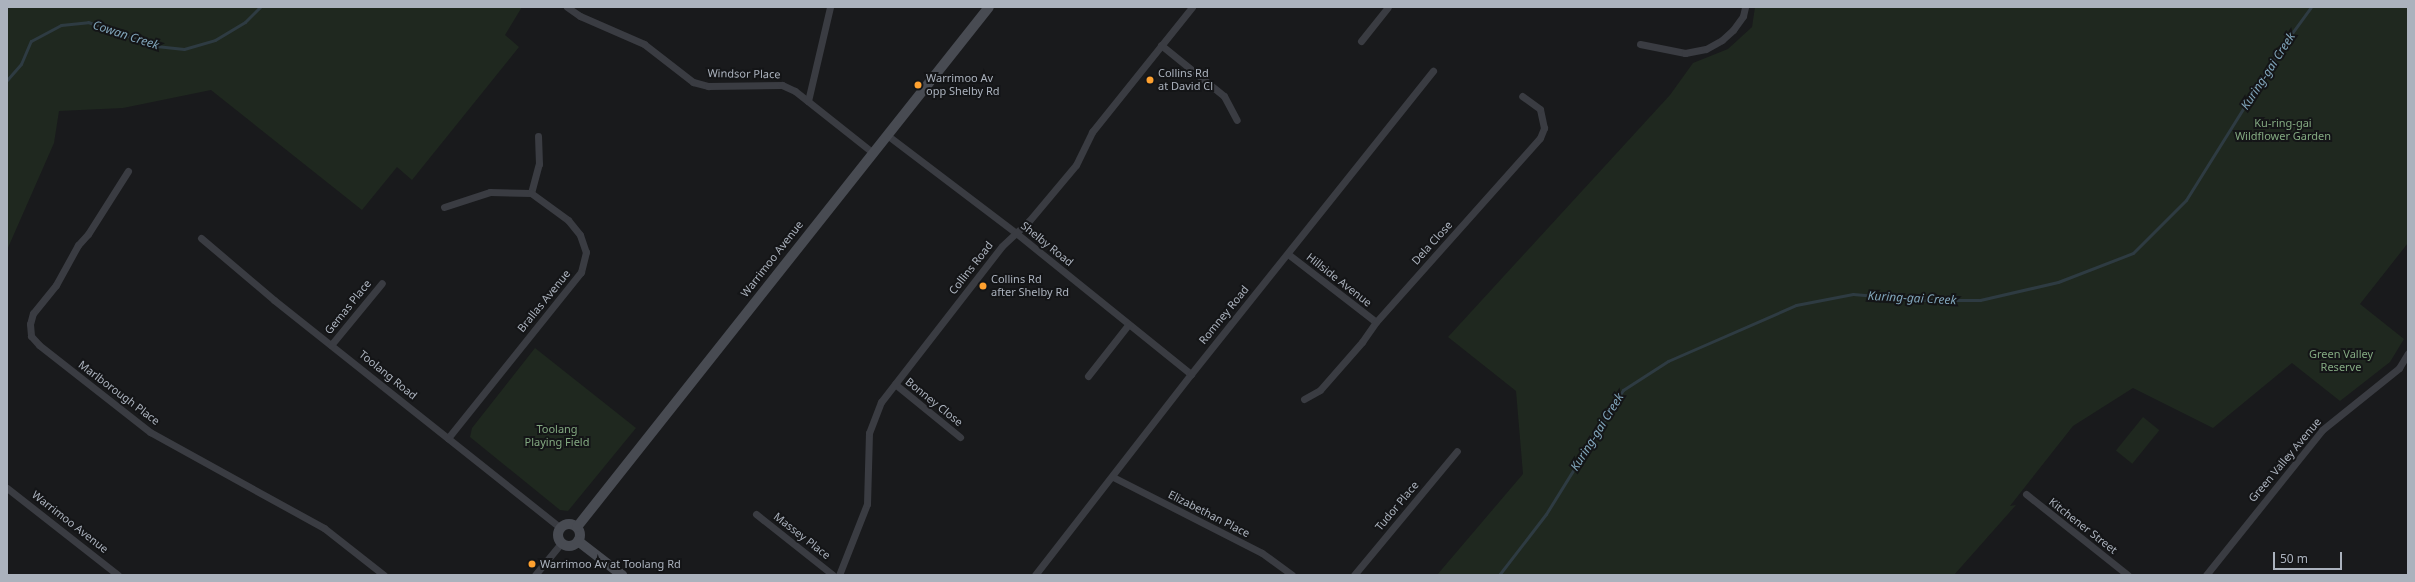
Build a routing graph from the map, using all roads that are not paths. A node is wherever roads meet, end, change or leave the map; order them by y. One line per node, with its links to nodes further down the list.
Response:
1 (567, 7): 12 (street, Windsor Place)
2 (830, 7): 12 (street)
3 (989, 7): 14 (street, Warrimoo Avenue)
4 (1192, 7): 9 (street, Collins Road)
5 (1388, 7): 7 (street)
6 (1745, 7): 8 (street)
7 (1361, 41)
8 (1640, 44)
9 (1161, 45): 13 (street); 20 (street, Collins Road)
10 (1433, 71): 22 (street, Romney Road)
11 (1522, 96): 24 (street, Dela Close)
12 (808, 101): 16 (street, Windsor Place)
13 (1237, 120)
14 (887, 134): 16 (street, Warrimoo Avenue); 20 (street, Shelby Road)
15 (538, 136): 18 (street)
16 (872, 152): 39 (street, Warrimoo Avenue)
17 (128, 171): 44 (street, Marlborough Place)
18 (530, 193): 19 (street); 33 (street, Brallas Avenue)
19 (444, 207)
20 (1016, 232): 25 (street, Shelby Road); 30 (street, Collins Road)
21 (201, 238): 26 (street, Toolang Road)
22 (1288, 254): 24 (street, Hillside Avenue); 28 (street, Romney Road)
23 (382, 283): 26 (street, Gemas Place)
24 (1376, 322): 31 (street, Dela Close)
25 (1128, 325): 28 (street, Shelby Road); 29 (street)
26 (332, 345): 33 (street, Toolang Road)
27 (2408, 353): 53 (street, Green Valley Avenue)
28 (1191, 374): 35 (street, Romney Road)
29 (1088, 376)
30 (895, 384): 32 (street, Bonney Close); 48 (street, Collins Road)
31 (1304, 399)
32 (960, 437)
33 (448, 438): 40 (street, Toolang Road)
34 (1457, 451): 51 (street, Tudor Place)
35 (1113, 477): 49 (street, Romney Road); 50 (street, Elizabethan Place)
36 (7, 488): 43 (street, Warrimoo Avenue)
37 (2026, 494): 52 (street, Kitchener Street)
38 (756, 514): 47 (street, Massey Place)
39 (577, 527): 40 (street); 41 (street)
40 (561, 528): 42 (street)
41 (578, 541): 42 (street); 46 (street)
42 (562, 542): 45 (street)
43 (118, 575)
44 (384, 575)
45 (535, 575)
46 (622, 575)
47 (834, 575)
48 (838, 575)
49 (1035, 575)
50 (1292, 575)
51 (1354, 575)
52 (2128, 575)
53 (2206, 575)

